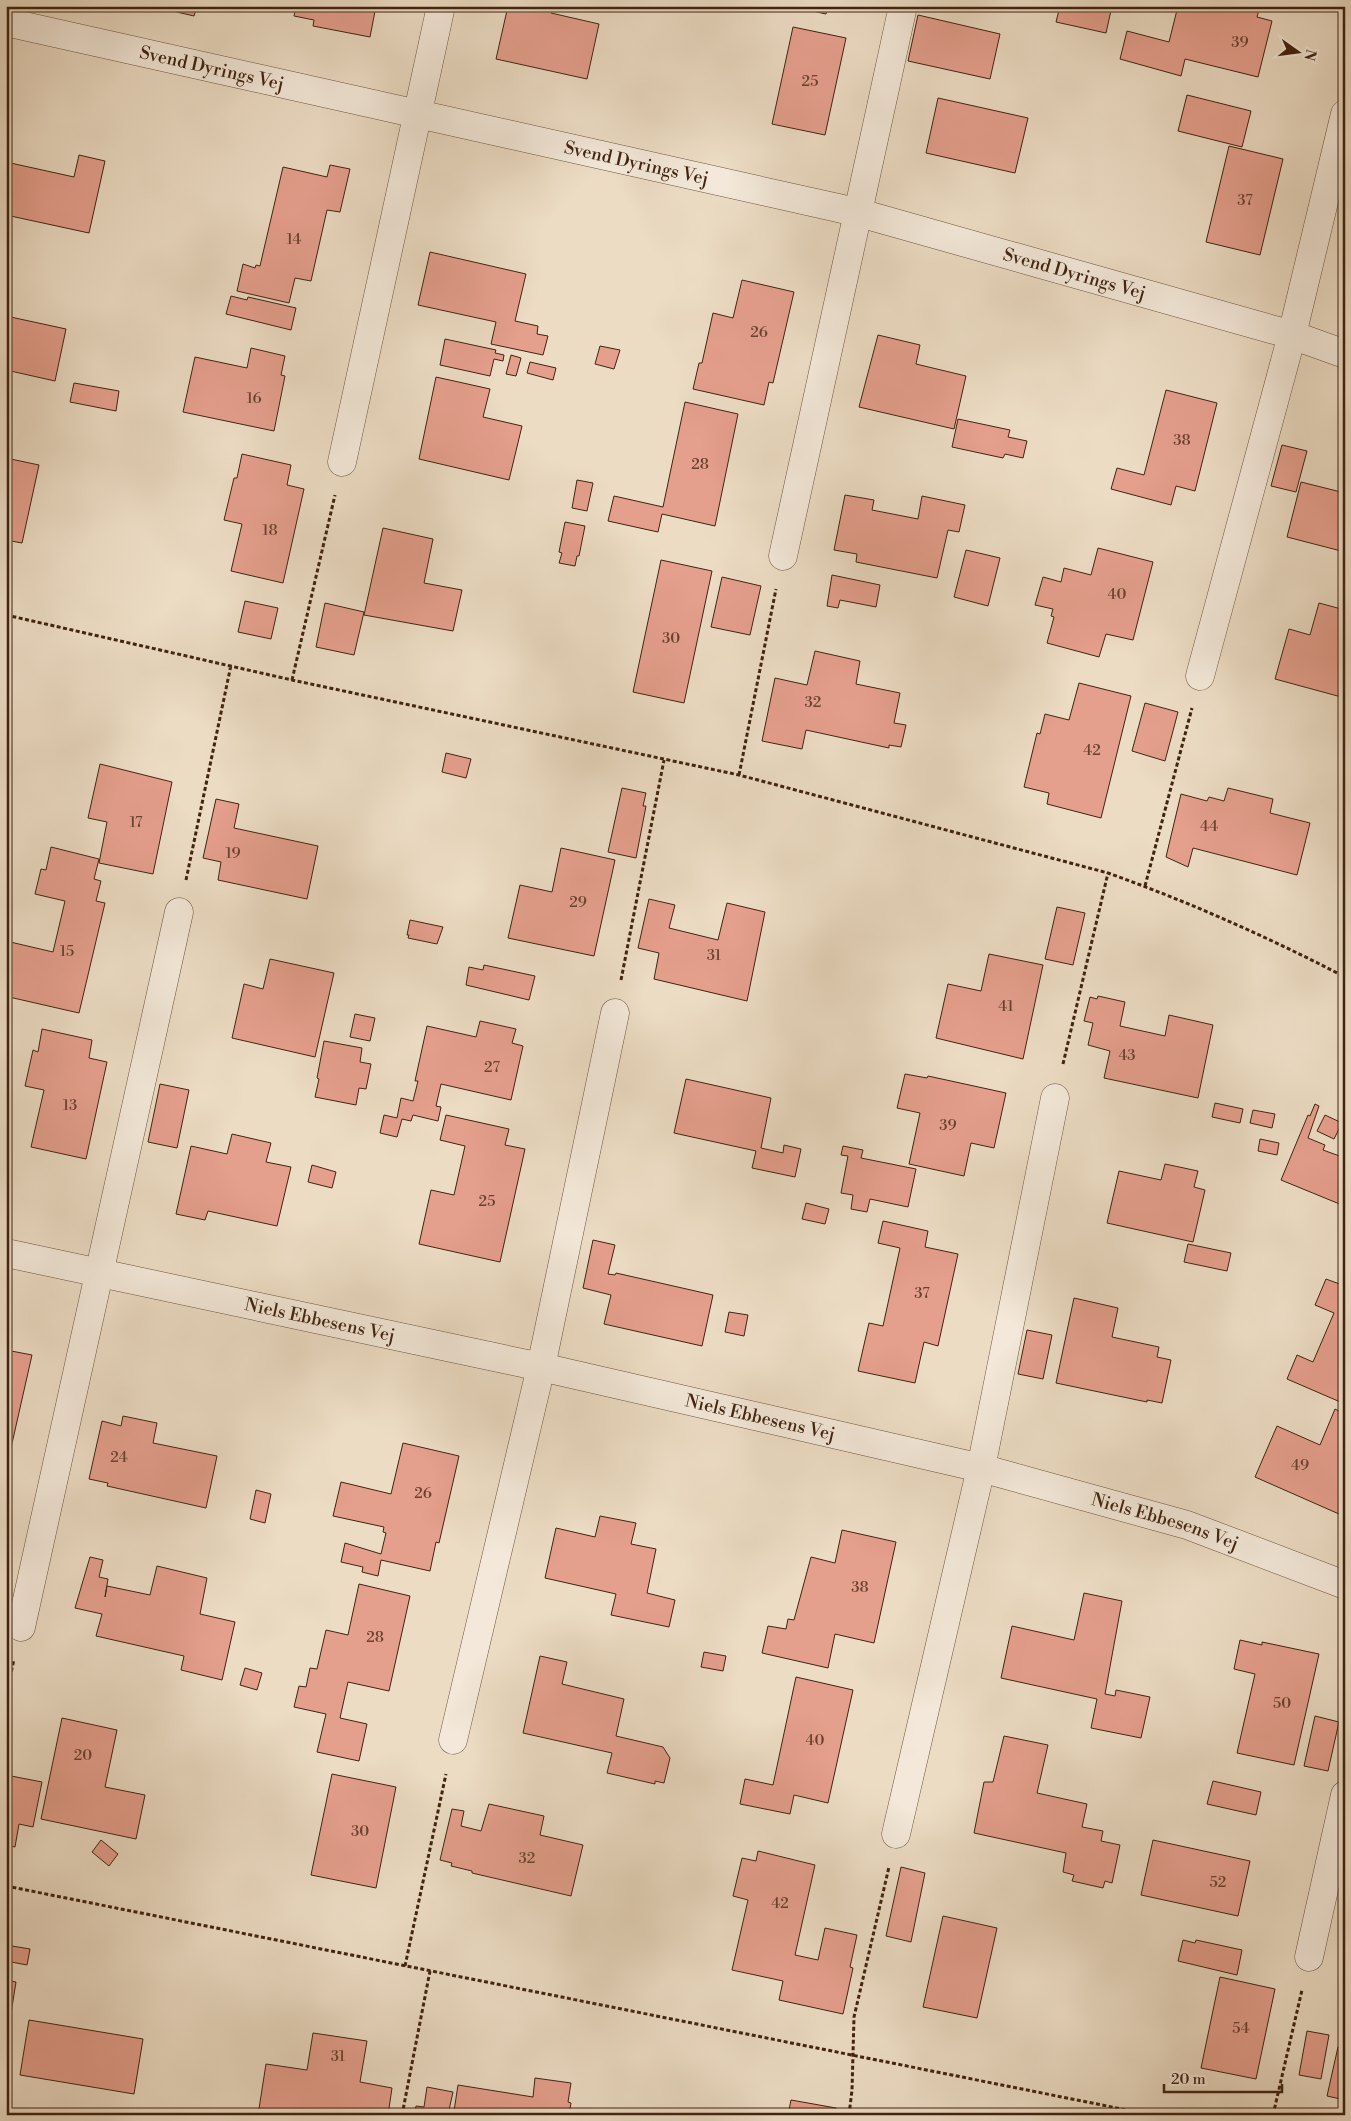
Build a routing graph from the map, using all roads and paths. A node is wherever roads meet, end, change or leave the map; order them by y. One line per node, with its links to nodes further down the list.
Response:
1 (441, 6): 4 (street)
2 (902, 6): 6 (street)
3 (6, 22): 4 (street, Svend Dyrings Vej)
4 (418, 114): 6 (street, Svend Dyrings Vej); 9 (street)
5 (1345, 114): 7 (street)
6 (856, 212): 7 (street, Svend Dyrings Vej); 10 (street)
7 (1292, 336): 8 (street, Svend Dyrings Vej); 13 (street)
8 (1345, 354)
9 (342, 462): 14 (path)
10 (783, 556): 16 (path)
11 (6, 615): 12 (path)
12 (231, 665): 14 (path); 19 (path)
13 (1200, 676): 18 (path)
14 (292, 680): 15 (path)
15 (664, 760): 16 (path); 21 (path)
16 (738, 774): 17 (path)
17 (1108, 873): 18 (path); 22 (path)
18 (1145, 886): 20 (path)
19 (179, 912): 24 (street)
20 (1345, 977)
21 (615, 1013): 25 (street)
22 (1055, 1098): 26 (street)
23 (6, 1253): 24 (street, Niels Ebbesens Vej)
24 (100, 1274): 25 (street, Niels Ebbesens Vej); 28 (street)
25 (542, 1367): 26 (street, Niels Ebbesens Vej); 29 (street)
26 (981, 1468): 27 (street, Niels Ebbesens Vej); 31 (street)
27 (1345, 1585)
28 (21, 1627)
29 (453, 1740): 34 (path)
30 (1345, 1795): 33 (street)
31 (896, 1834): 36 (path)
32 (6, 1886): 34 (path)
33 (1310, 1957): 40 (path)
34 (405, 1966): 35 (path)
35 (430, 1971): 36 (path); 37 (path)
36 (854, 2055): 38 (path); 39 (path)
37 (402, 2115)
38 (849, 2115)
39 (1152, 2115)
40 (1273, 2115)

